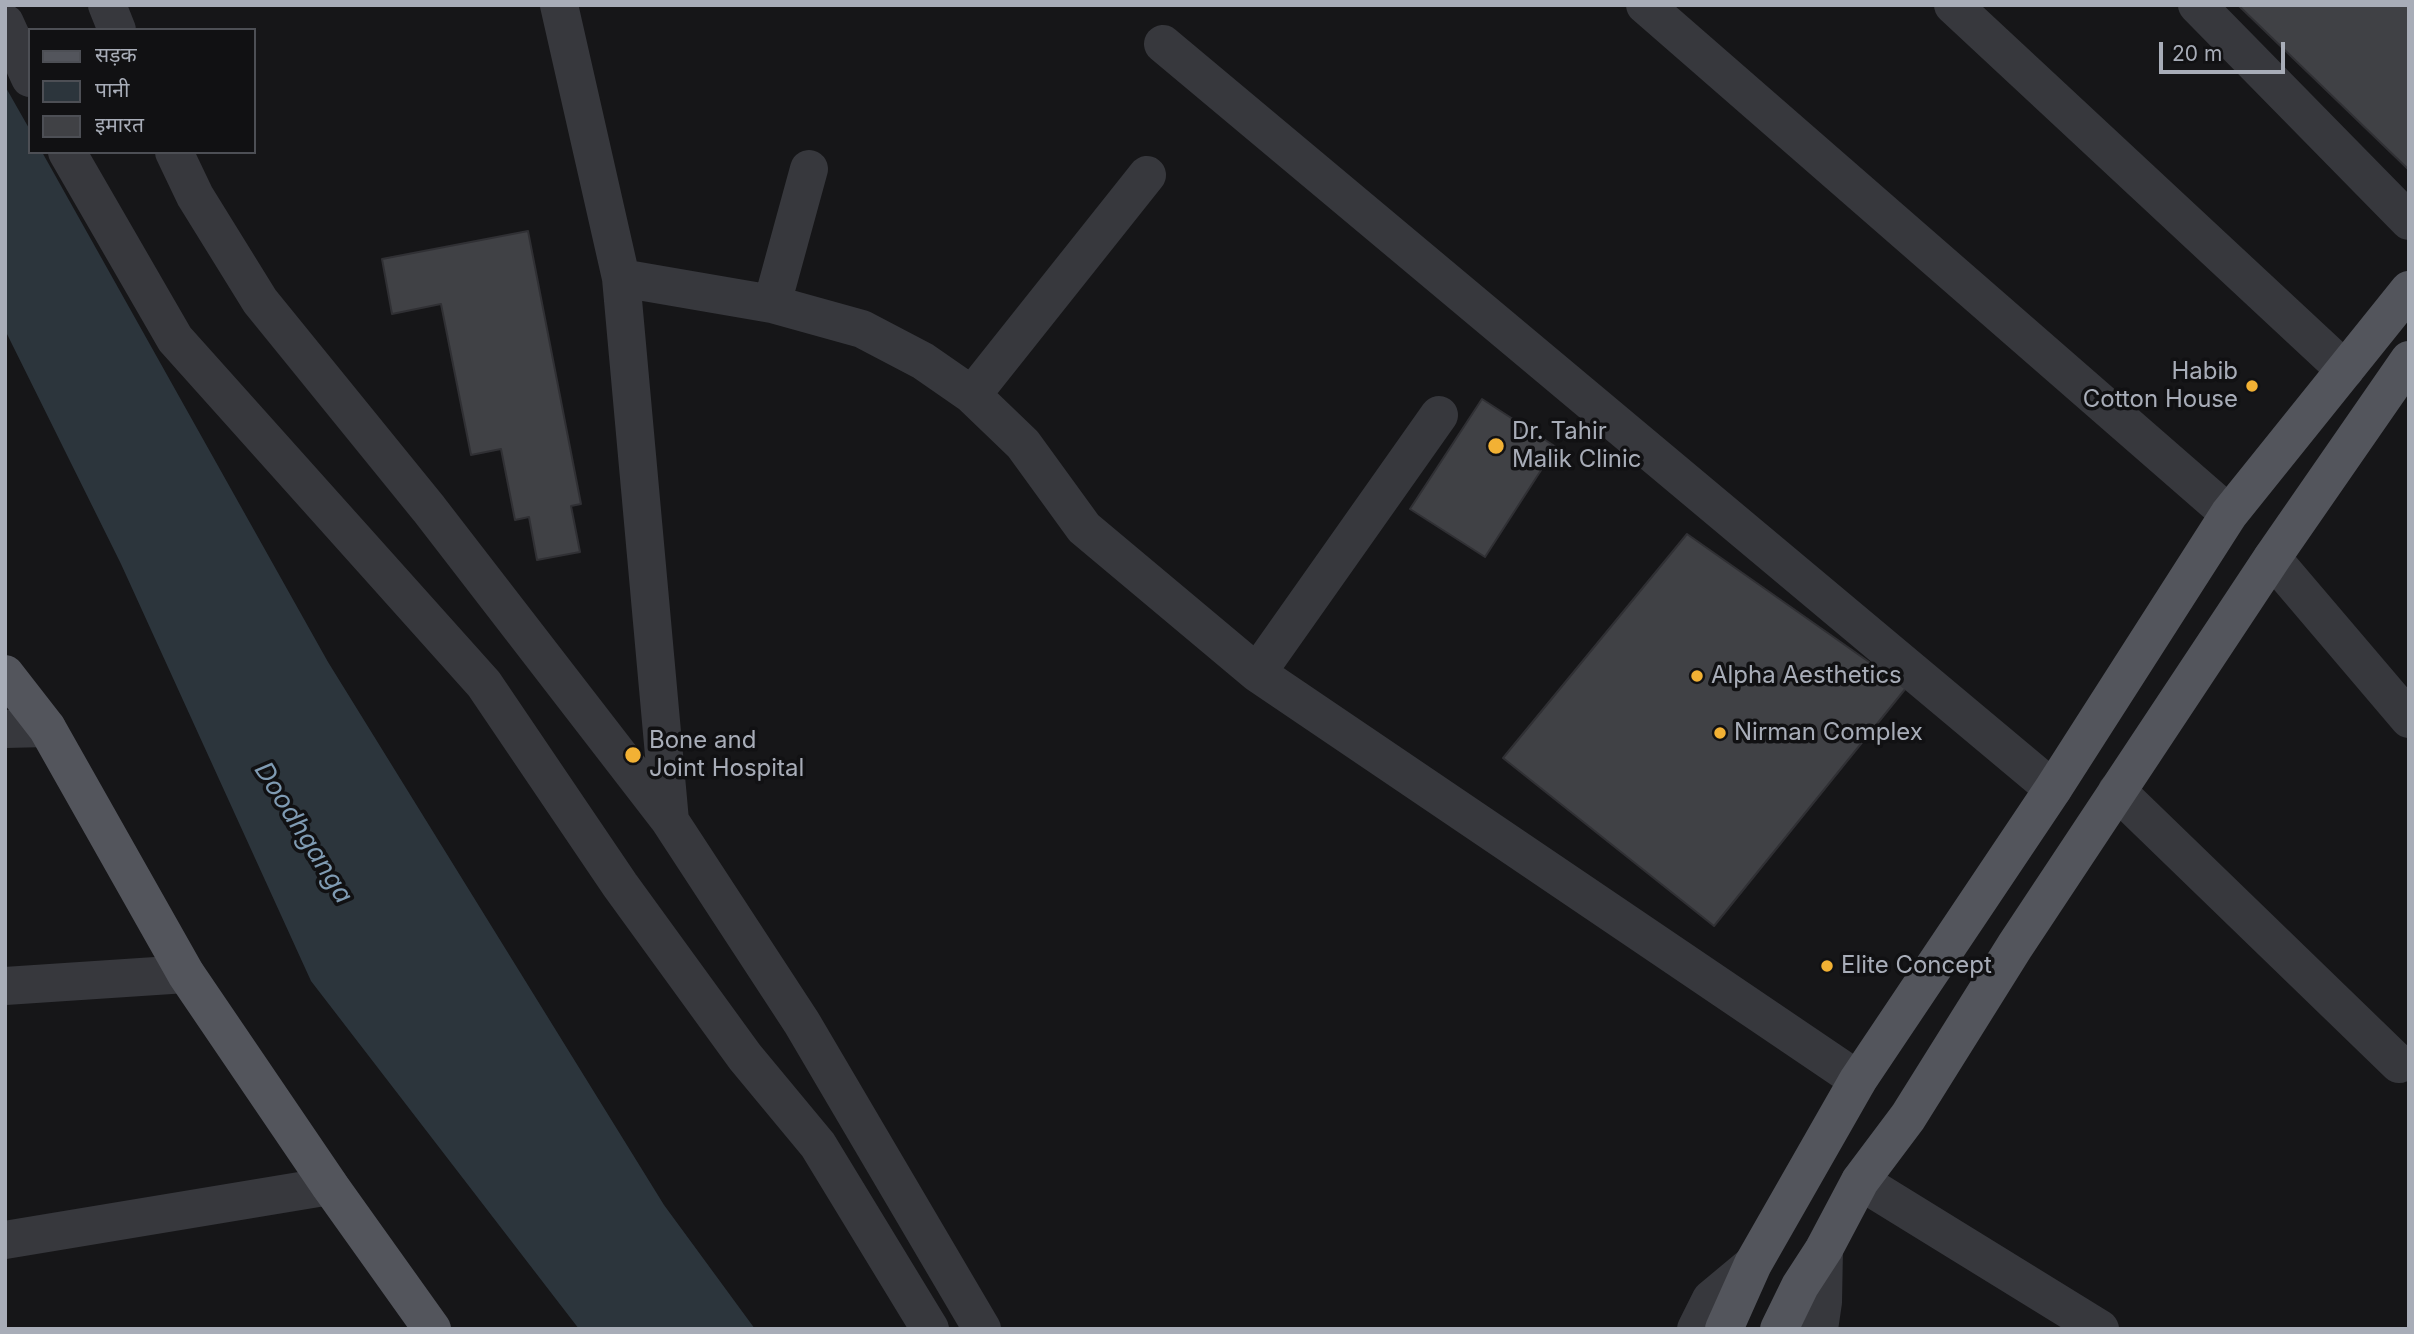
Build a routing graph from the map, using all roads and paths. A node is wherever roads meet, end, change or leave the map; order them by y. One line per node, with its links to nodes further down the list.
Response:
1 (107, 5): 7 (street)
2 (559, 5): 15 (street)
3 (1645, 5): 22 (street)
4 (1952, 5): 19 (street)
5 (2197, 5): 14 (street)
6 (5, 23): 9 (street)
7 (116, 28)
8 (1163, 44): 29 (street)
9 (28, 74)
10 (68, 154): 42 (street)
11 (175, 154): 31 (street)
12 (809, 169): 17 (street)
13 (1147, 175): 20 (street)
14 (2409, 221)
15 (621, 278): 17 (street); 31 (street)
16 (2409, 290): 19 (main road)
17 (772, 304): 20 (street)
18 (2409, 360): 23 (main road)
19 (2345, 370): 22 (main road)
20 (972, 395): 24 (street)
21 (1439, 415): 24 (street)
22 (2228, 514): 29 (main road)
23 (2272, 558): 26 (street); 30 (main road)
24 (1257, 673): 35 (street)
25 (5, 674): 27 (main road)
26 (2409, 719)
27 (47, 728): 28 (street); 32 (main road)
28 (5, 729)
29 (2053, 789): 35 (main road)
30 (2118, 791): 34 (street); 36 (main road)
31 (670, 821): 43 (street)
32 (186, 974): 33 (street); 37 (main road)
33 (5, 986)
34 (2399, 1064)
35 (1858, 1080): 40 (main road)
36 (1860, 1181): 39 (main road); 48 (street)
37 (330, 1186): 38 (street); 41 (main road)
38 (5, 1240)
39 (1824, 1250): 46 (main road); 47 (street)
40 (1753, 1265): 44 (street); 45 (main road)
41 (432, 1329)
42 (930, 1329)
43 (982, 1329)
44 (1696, 1329)
45 (1724, 1329)
46 (1779, 1329)
47 (1819, 1329)
48 (2100, 1329)

